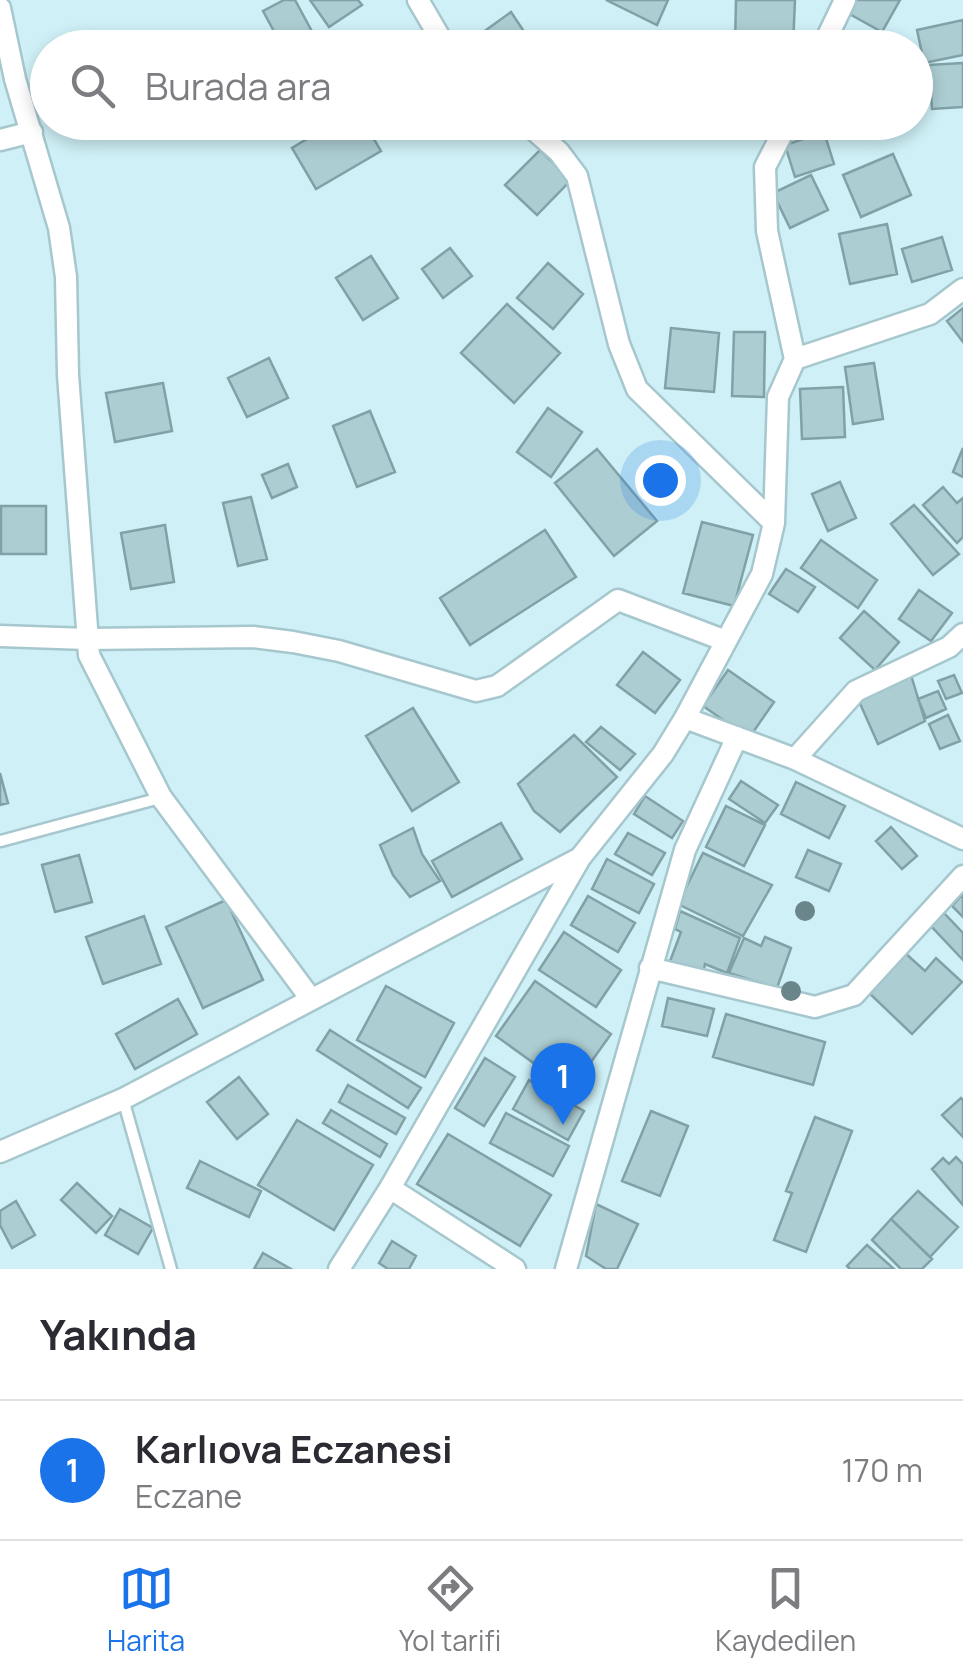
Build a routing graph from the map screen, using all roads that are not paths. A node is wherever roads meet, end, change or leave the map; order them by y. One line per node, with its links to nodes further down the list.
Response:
1 (418, 0): 4 (street)
2 (844, 0): 5 (street)
3 (0, 8): 6 (street)
4 (436, 30)
5 (830, 30)
6 (30, 126)
7 (30, 132): 8 (street)
8 (0, 140)
9 (34, 140): 17 (street)
10 (545, 140): 14 (street)
11 (779, 140): 13 (street)
12 (963, 290): 13 (street)
13 (795, 359): 14 (street)
14 (774, 522): 18 (street)
15 (963, 634): 21 (street)
16 (0, 636): 17 (street)
17 (87, 639): 18 (street); 22 (street)
18 (726, 641): 19 (street)
19 (685, 718): 20 (street); 25 (street)
20 (737, 737): 21 (street); 27 (street)
21 (795, 760): 23 (street)
22 (161, 798): 24 (lane); 28 (street)
23 (963, 839)
24 (1, 840)
25 (580, 858): 28 (street); 31 (street)
26 (963, 876): 27 (street)
27 (650, 968): 35 (street)
28 (311, 999): 29 (street)
29 (123, 1099): 30 (street); 32 (lane)
30 (0, 1152)
31 (390, 1188): 33 (street); 34 (street)
32 (171, 1269)
33 (339, 1269)
34 (515, 1269)
35 (566, 1269)

